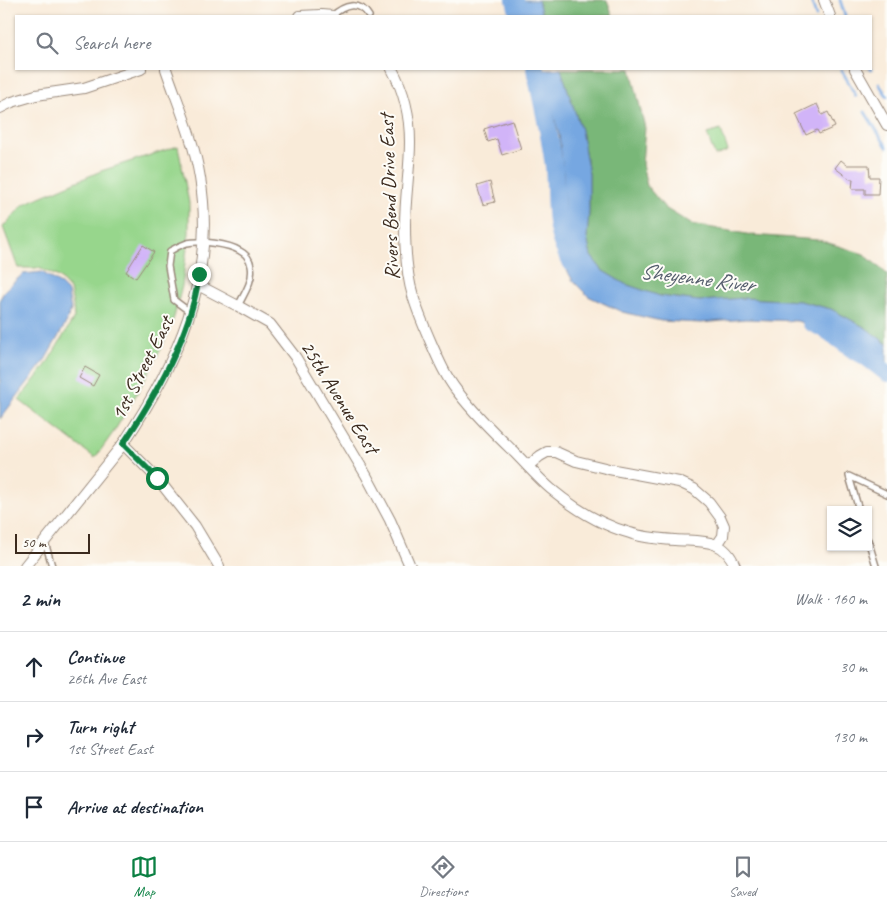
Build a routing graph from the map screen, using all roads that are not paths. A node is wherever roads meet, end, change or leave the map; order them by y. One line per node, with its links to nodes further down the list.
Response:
1 (824, 0): 4 (street)
2 (333, 15): 3 (lane)
3 (368, 15)
4 (830, 15)
5 (138, 70): 9 (street)
6 (166, 70): 11 (street, 1st Street East)
7 (393, 70): 16 (street, Rivers Bend Drive East)
8 (856, 70): 10 (street)
9 (0, 108)
10 (887, 125)
11 (203, 242): 12 (street, 1st Street East); 13 (lane); 14 (lane)
12 (198, 285): 13 (street, 25th Avenue East); 14 (street, 1st Street East)
13 (238, 306): 25 (street, 25th Avenue East)
14 (190, 313): 15 (street, 1st Street East)
15 (123, 444): 19 (street, 1st Street East); 24 (street)
16 (528, 466): 20 (street, Rivers Bend Drive East); 20 (street)
17 (887, 494): 18 (lane)
18 (858, 506)
19 (44, 542): 22 (street, 1st Street East); 23 (lane)
20 (717, 545): 26 (street)
21 (871, 551): 27 (lane)
22 (25, 566)
23 (52, 566)
24 (219, 566)
25 (410, 566)
26 (735, 566)
27 (876, 566)

